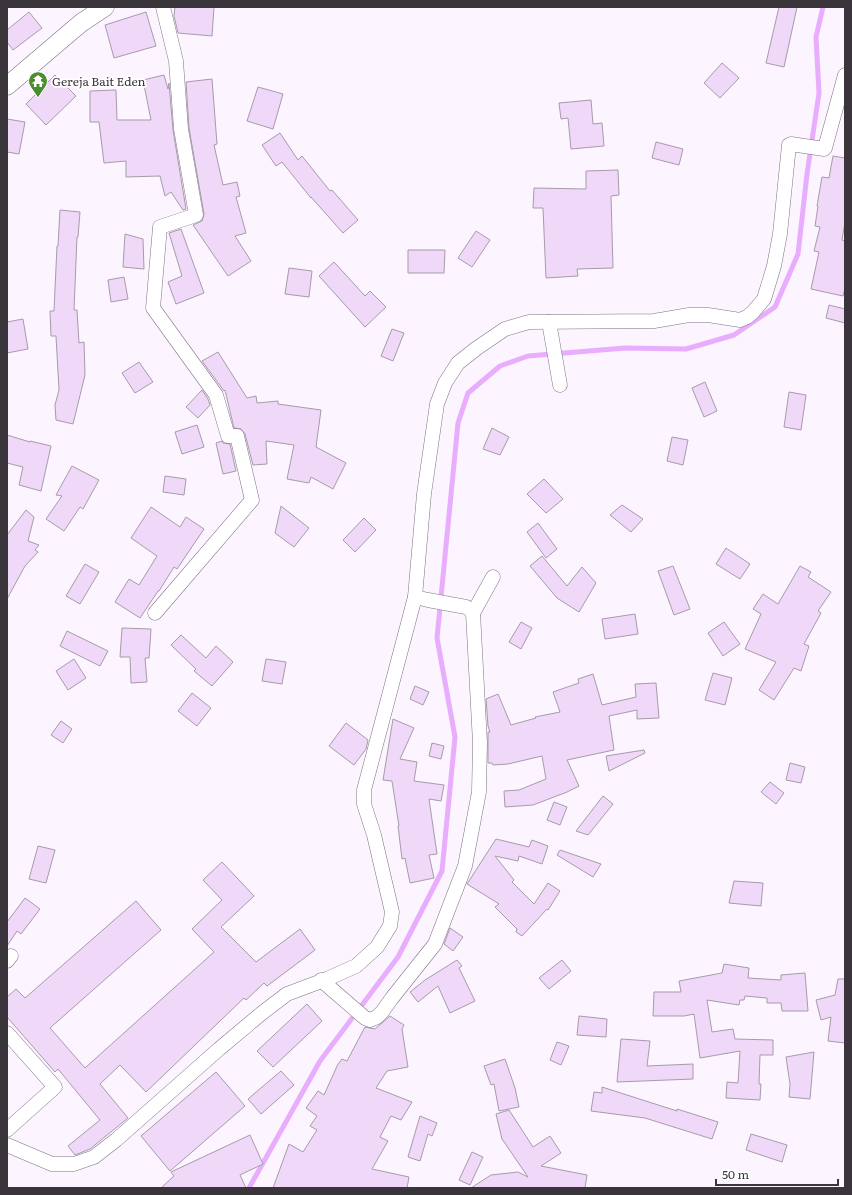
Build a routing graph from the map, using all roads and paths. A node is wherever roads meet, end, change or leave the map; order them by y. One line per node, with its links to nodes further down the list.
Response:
1 (105, 7): 4 (street)
2 (163, 7): 10 (street)
3 (845, 76): 5 (street)
4 (7, 86)
5 (549, 322): 6 (street); 8 (street)
6 (560, 385)
7 (493, 577): 9 (street)
8 (421, 598): 9 (street); 11 (street)
9 (468, 610): 11 (street)
10 (155, 613)
11 (321, 980): 14 (street)
12 (7, 1033): 13 (street)
13 (7, 1130)
14 (7, 1145)

